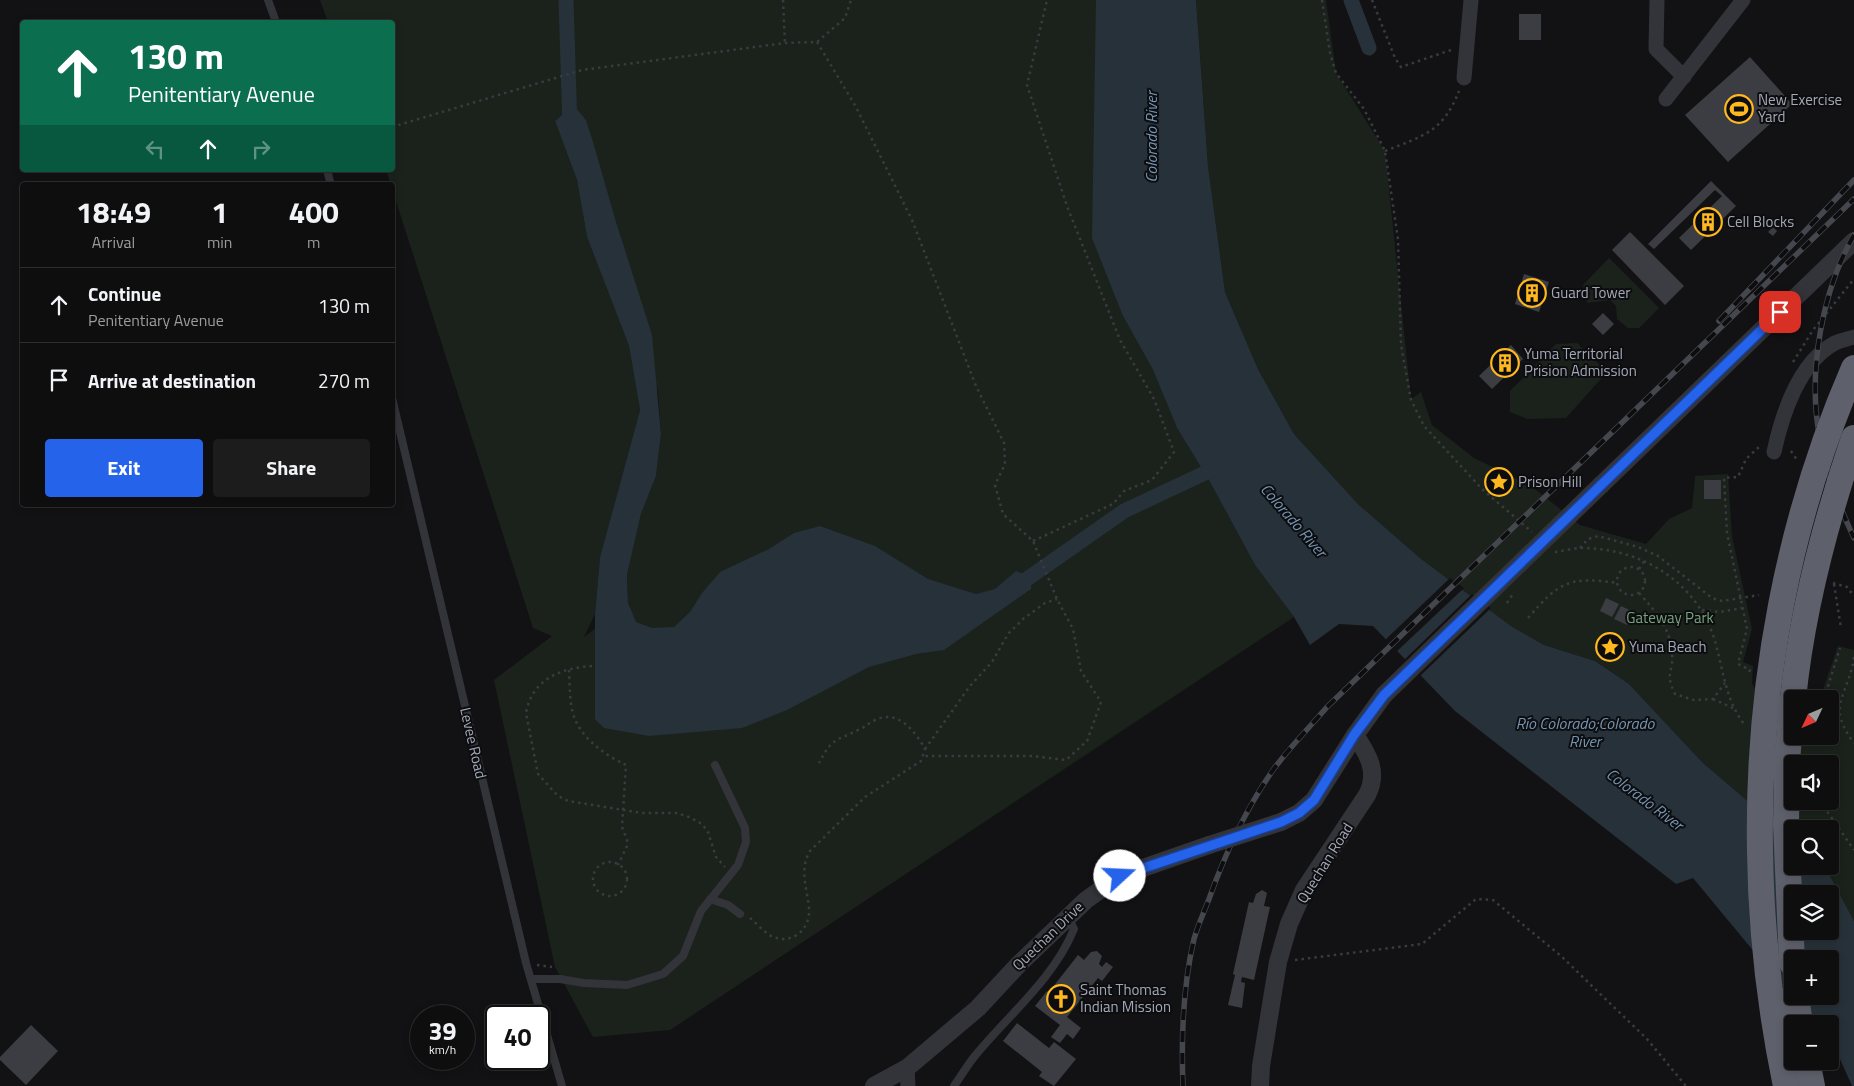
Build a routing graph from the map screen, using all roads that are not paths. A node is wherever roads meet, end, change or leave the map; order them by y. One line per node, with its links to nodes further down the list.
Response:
1 (268, 0): 5 (lane)
2 (1471, 0): 7 (street)
3 (1657, 0): 6 (street)
4 (1743, 0): 6 (street)
5 (275, 20)
6 (1684, 77): 8 (street)
7 (1464, 78)
8 (1666, 99)
9 (1854, 241): 16 (street, Quechan Drive, bridge)
10 (1854, 338): 14 (street)
11 (1854, 368): 30 (highway, bridge)
12 (395, 411): 23 (lane, Levee Road)
13 (1854, 438): 15 (highway, bridge)
14 (1768, 449)
15 (1795, 690)
16 (1354, 735): 21 (street, Quechan Drive, bridge); 29 (street, Quechan Road)
17 (1790, 745): 22 (highway, bridge)
18 (715, 766): 19 (lane)
19 (710, 899): 20 (lane); 23 (lane)
20 (740, 914)
21 (1067, 916): 25 (street, Quechan Drive); 28 (lane)
22 (1791, 950)
23 (532, 979): 26 (lane, Levee Road)
24 (1809, 1070): 31 (highway)
25 (907, 1077): 27 (street, Quechan Drive)
26 (562, 1086)
27 (874, 1086)
28 (954, 1086)
29 (1260, 1086)
30 (1786, 1086)
31 (1812, 1086)

